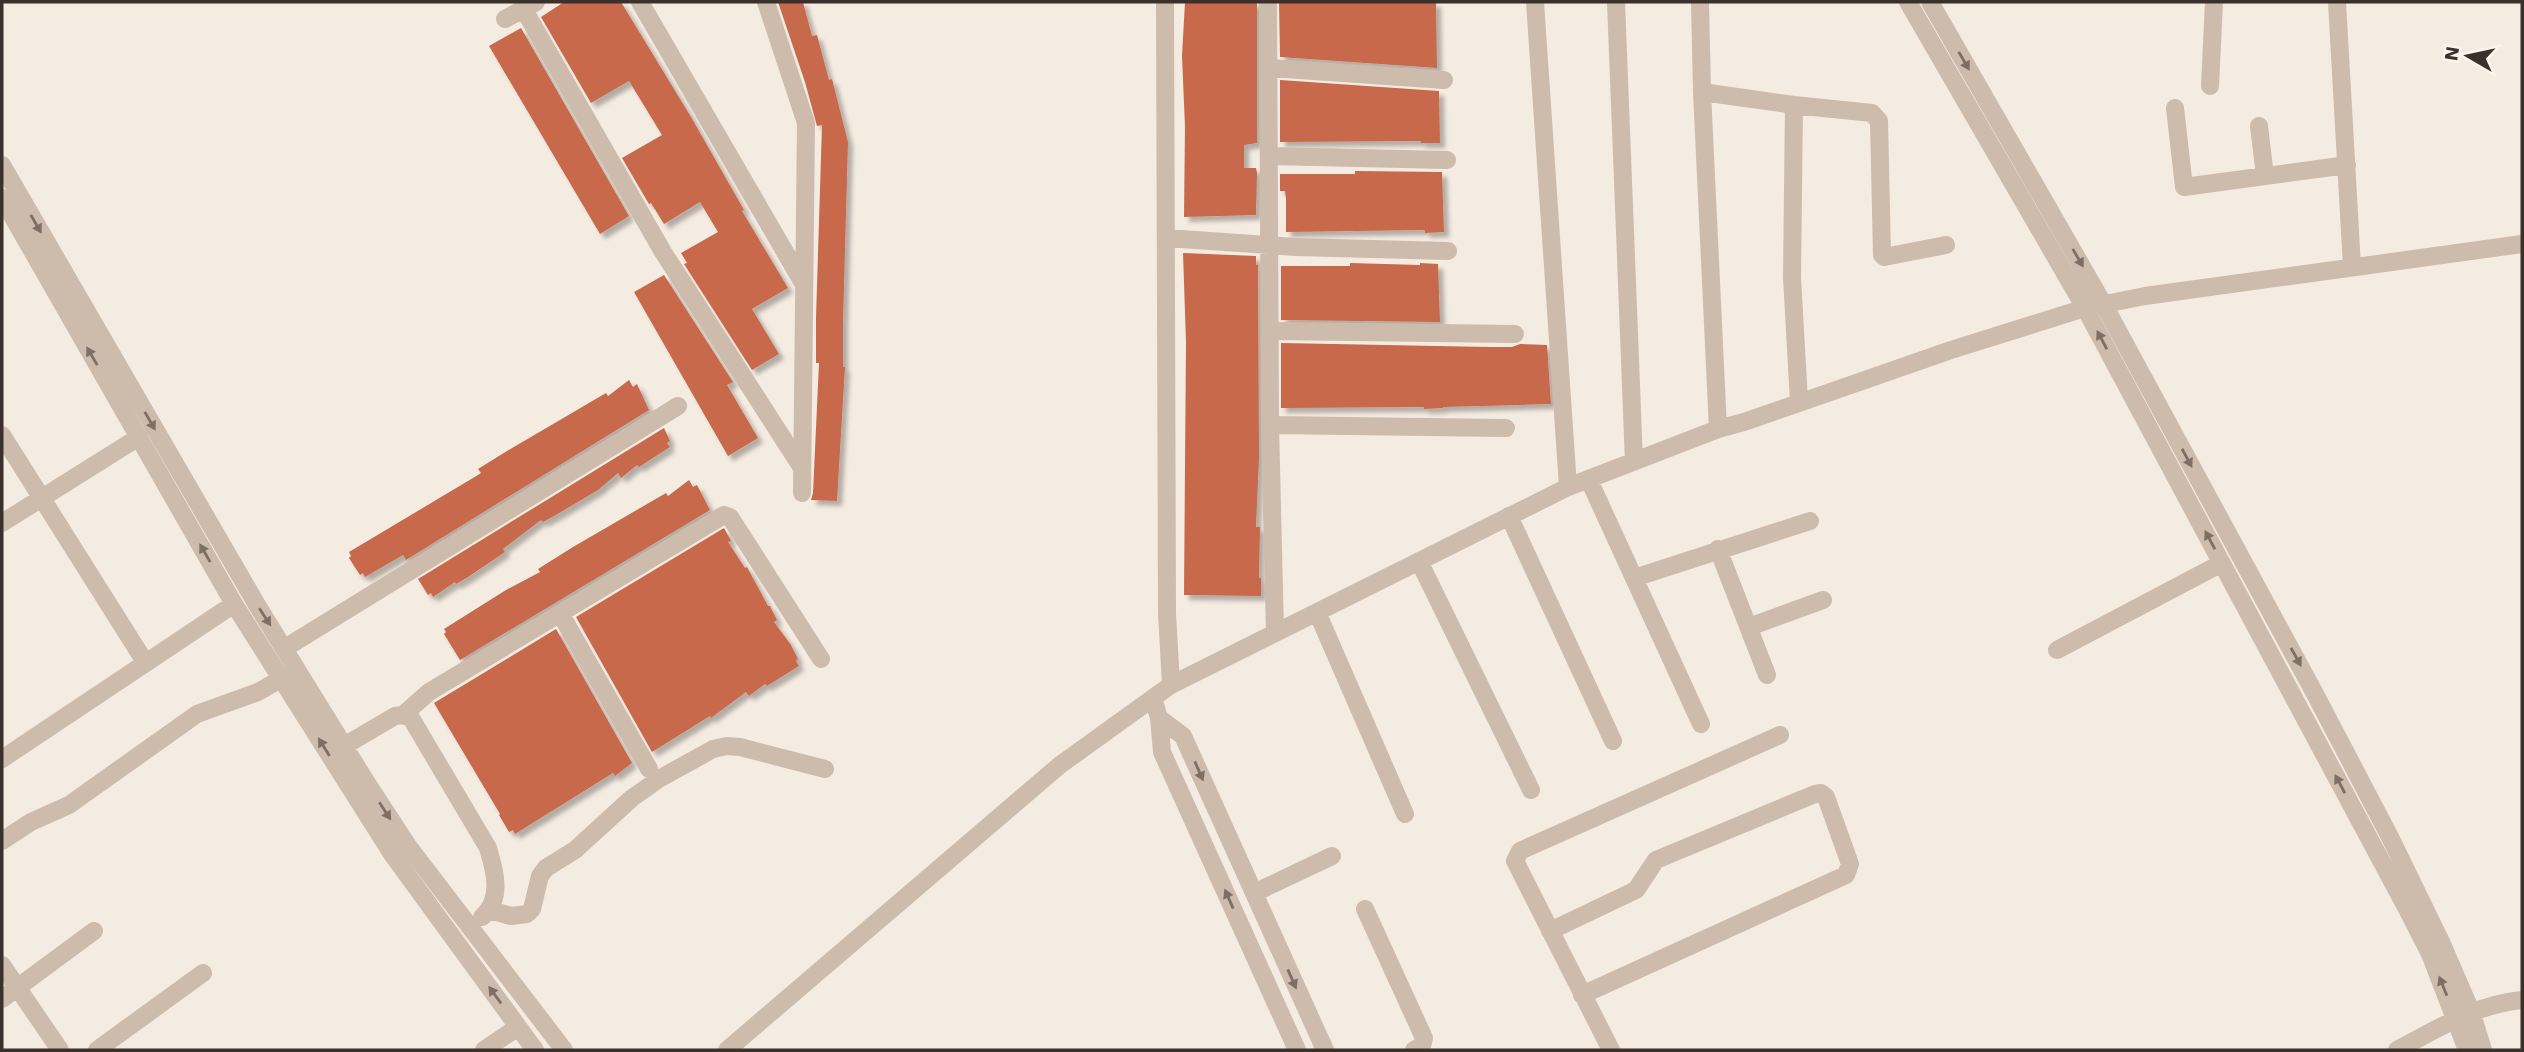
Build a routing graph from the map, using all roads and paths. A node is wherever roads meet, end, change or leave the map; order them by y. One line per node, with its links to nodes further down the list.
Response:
1 (640, 2): 33 (street)
2 (766, 2): 33 (street)
3 (1166, 2): 27 (street)
4 (1268, 2): 14 (street)
5 (1535, 2): 48 (street)
6 (1616, 2): 45 (street)
7 (1700, 2): 17 (street)
8 (1908, 2): 35 (street)
9 (1930, 2): 34 (street, one-way to 34)
10 (2214, 2): 16 (street)
11 (2337, 2): 24 (street)
12 (530, 5): 13 (street); 46 (street)
13 (505, 19)
14 (1269, 68): 15 (street); 21 (street)
15 (1444, 80)
16 (2210, 86)
17 (1702, 92): 18 (street); 42 (street)
18 (1794, 105): 30 (street); 38 (street)
19 (2175, 108): 25 (street)
20 (2259, 126): 25 (street)
21 (1269, 156): 22 (street); 29 (street)
22 (1447, 160)
23 (2, 165): 64 (street, one-way to 64)
24 (2347, 165): 25 (street); 32 (street)
25 (2265, 176)
26 (2, 198): 44 (street, one-way to 26)
27 (1166, 238): 29 (street); 70 (street)
28 (2522, 243): 32 (street)
29 (1270, 245): 31 (street); 36 (street)
30 (1946, 245)
31 (1448, 251)
32 (2353, 267): 34 (street)
33 (803, 283): 46 (street)
34 (2104, 305): 35 (street); 99 (street, one-way to 99)
35 (2085, 308): 38 (street); 56 (street, one-way to 35)
36 (1270, 331): 37 (street); 40 (street)
37 (1515, 334)
38 (1800, 402): 42 (street)
39 (678, 406): 64 (street)
40 (1270, 425): 41 (street); 63 (street)
41 (1506, 428)
42 (1718, 429): 45 (street)
43 (2, 435): 50 (street)
44 (139, 437): 50 (street); 59 (street, one-way to 44)
45 (1634, 462): 47 (street)
46 (802, 468): 49 (street)
47 (1589, 480): 48 (street); 57 (street)
48 (1568, 487): 51 (street)
49 (802, 493)
50 (41, 498): 53 (street); 67 (street)
51 (1509, 516): 55 (street); 76 (street)
52 (1810, 521): 54 (street)
53 (2, 523)
54 (1718, 550): 57 (street); 62 (street)
55 (1419, 561): 60 (street); 81 (street)
56 (2222, 563): 65 (street); 99 (street, one-way to 56)
57 (1634, 578): 74 (street)
58 (1823, 600): 62 (street)
59 (234, 604): 67 (street); 68 (street)
60 (1317, 612): 63 (street); 82 (street)
61 (559, 614): 66 (street); 72 (street); 79 (street)
62 (1749, 627): 69 (street)
63 (1275, 633): 70 (street)
64 (285, 648): 68 (street)
65 (2057, 650)
66 (821, 659)
67 (145, 662): 78 (street)
68 (289, 674): 77 (street); 83 (street); 100 (street, one-way to 68)
69 (1767, 675)
70 (1171, 685): 71 (street)
71 (1153, 698): 73 (street); 106 (street)
72 (403, 715): 77 (street); 87 (street)
73 (1160, 718): 85 (street, one-way to 85); 92 (street, one-way to 73)
74 (1700, 724)
75 (1780, 736): 90 (street)
76 (1613, 741)
77 (344, 746): 88 (street, one-way to 88)
78 (2, 759)
79 (649, 769)
80 (825, 769): 87 (street)
81 (1531, 790)
82 (1405, 814)
83 (2, 841)
84 (1332, 856): 85 (street)
85 (1254, 893): 91 (street)
86 (1365, 909): 109 (street)
87 (490, 911): 88 (street)
88 (470, 927): 105 (street)
89 (94, 931): 95 (street)
90 (1550, 931): 96 (street); 96 (street)
91 (1280, 950): 92 (street); 108 (street, one-way to 108)
92 (1257, 961): 107 (street)
93 (2, 965): 95 (street)
94 (203, 972): 102 (street)
95 (19, 987): 97 (street); 101 (street)
96 (1583, 995): 110 (street)
97 (2, 999)
98 (2522, 1000): 99 (street)
99 (2463, 1015): 111 (street); 112 (street); 113 (street)
100 (518, 1027): 103 (street); 104 (street)
101 (60, 1050)
102 (97, 1050)
103 (484, 1050)
104 (535, 1050)
105 (564, 1050)
106 (727, 1050)
107 (1297, 1050)
108 (1325, 1050)
109 (1414, 1050)
110 (1611, 1050)
111 (2397, 1050)
112 (2467, 1050)
113 (2483, 1050)

